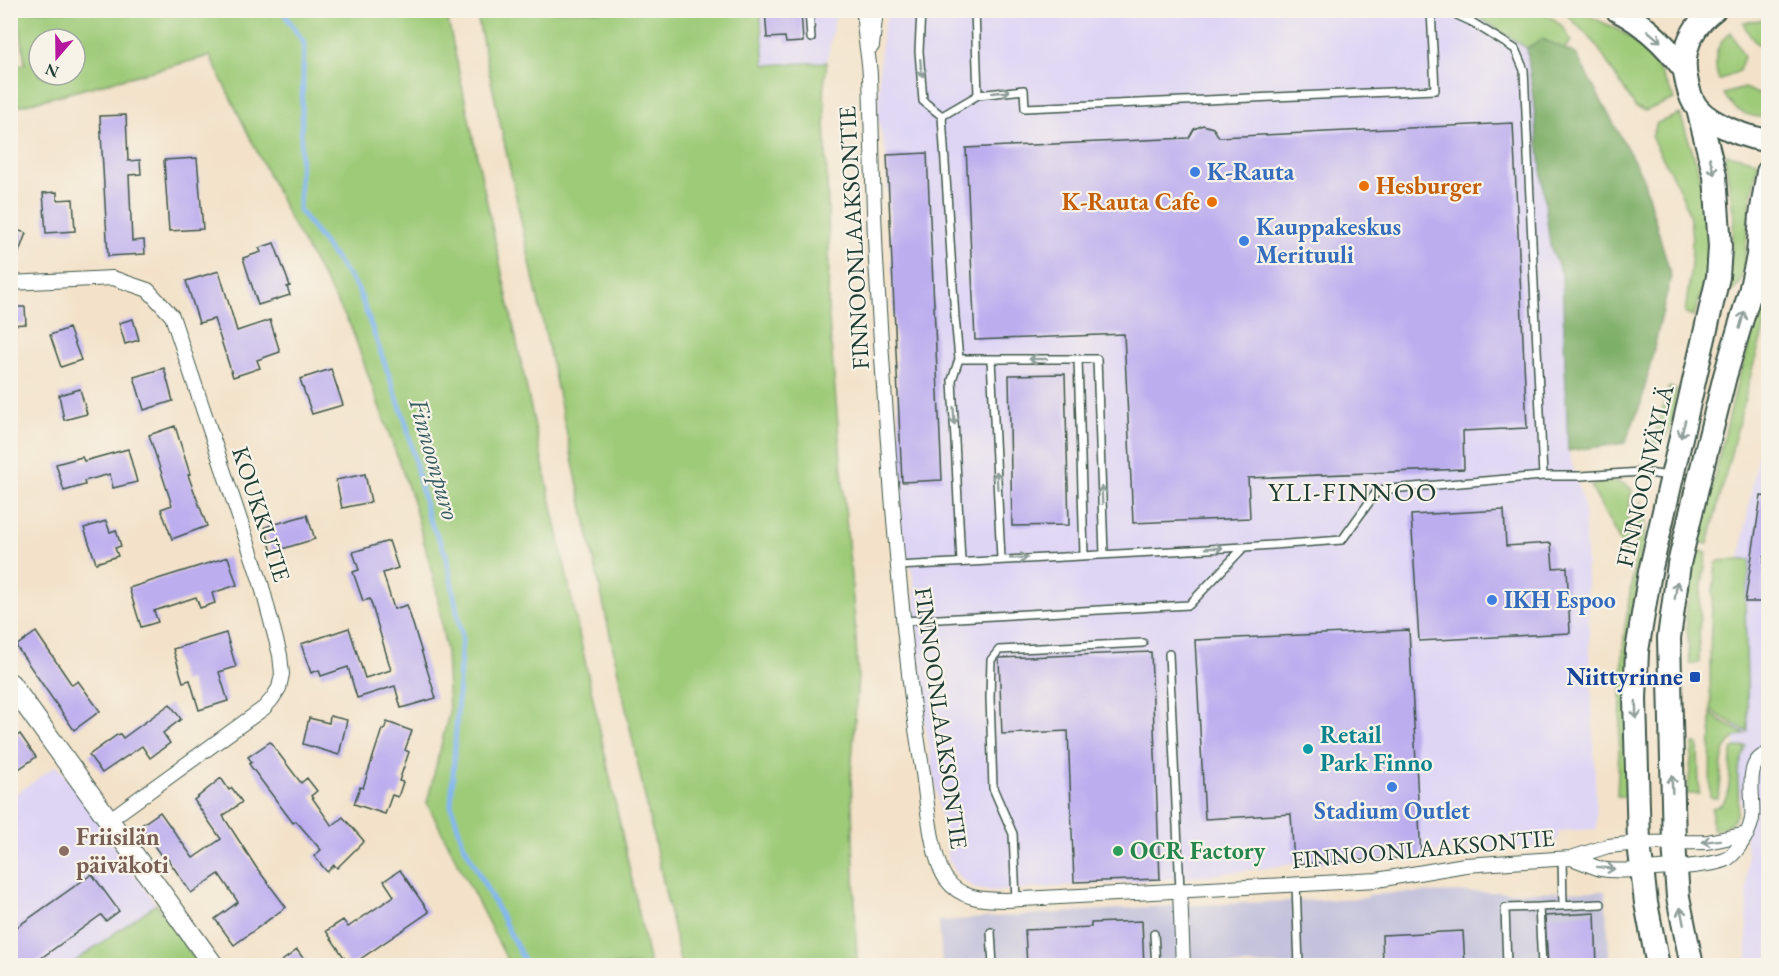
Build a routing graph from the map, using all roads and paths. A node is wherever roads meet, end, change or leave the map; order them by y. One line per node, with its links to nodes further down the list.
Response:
1 (809, 10): 10 (lane)
2 (864, 10): 12 (street, FINNOONLAAKSONTIE)
3 (876, 10): 12 (street, FINNOONLAAKSONTIE)
4 (921, 10): 15 (lane, one-way to 15)
5 (975, 10): 13 (lane)
6 (1431, 10): 13 (lane, one-way to 6)
7 (1446, 10): 24 (lane)
8 (1617, 10): 11 (main road, one-way to 11)
9 (1713, 11): 11 (main road)
10 (811, 38)
11 (1684, 69): 14 (main road, FINNOONVÄYLÄ)
12 (869, 72): 31 (street, FINNOONLAAKSONTIE)
13 (978, 95): 15 (lane)
14 (1698, 109): 16 (main road); 25 (main road, FINNOONVÄYLÄ, one-way to 25)
15 (942, 116): 21 (lane)
16 (1768, 140)
17 (1768, 172): 19 (main road)
18 (1768, 235): 19 (main road)
19 (1758, 256): 40 (main road, one-way to 19)
20 (10, 284): 37 (street, KOUKKUTIE)
21 (959, 359): 22 (lane); 30 (lane, one-way to 30)
22 (991, 359): 23 (lane, one-way to 22); 29 (lane, one-way to 22)
23 (1078, 359): 27 (lane, one-way to 23); 28 (lane)
24 (1543, 476): 25 (lane); 26 (lane)
25 (1672, 476): 39 (main road, FINNOONVÄYLÄ, one-way to 39)
26 (1244, 547): 27 (lane, one-way to 26); 32 (lane)
27 (1104, 554): 28 (lane)
28 (1084, 555): 29 (lane, one-way to 28)
29 (1001, 559): 30 (lane)
30 (961, 562): 31 (lane)
31 (898, 566): 32 (street, FINNOONLAAKSONTIE)
32 (903, 621): 46 (street, FINNOONLAAKSONTIE)
33 (1143, 643): 46 (lane)
34 (1169, 654): 45 (lane)
35 (10, 683): 37 (street)
36 (1768, 754): 38 (street, FINNOONLAAKSONTIE)
37 (109, 820): 52 (street)
38 (1747, 834): 40 (street, FINNOONLAAKSONTIE, one-way to 40); 42 (street, FINNOONLAAKSONTIE)
39 (1639, 843): 40 (street, FINNOONLAAKSONTIE); 41 (street, FINNOONLAAKSONTIE); 43 (main road, FINNOONVÄYLÄ)
40 (1674, 843): 42 (main road)
41 (1566, 858): 43 (street, FINNOONLAAKSONTIE, one-way to 43); 44 (street, FINNOONLAAKSONTIE); 48 (lane)
42 (1676, 867): 43 (street, FINNOONLAAKSONTIE); 60 (main road, one-way to 42)
43 (1642, 868): 59 (main road, FINNOONVÄYLÄ)
44 (1296, 884): 45 (street, FINNOONLAAKSONTIE); 56 (lane)
45 (1180, 890): 46 (street, FINNOONLAAKSONTIE); 55 (street)
46 (1016, 900)
47 (1601, 904): 48 (lane)
48 (1563, 906): 49 (lane)
49 (1539, 907): 57 (lane); 58 (lane)
50 (991, 932): 53 (lane)
51 (1154, 934): 54 (lane)
52 (214, 966)
53 (993, 966)
54 (1156, 966)
55 (1183, 966)
56 (1299, 966)
57 (1507, 966)
58 (1542, 966)
59 (1658, 966)
60 (1692, 966)

